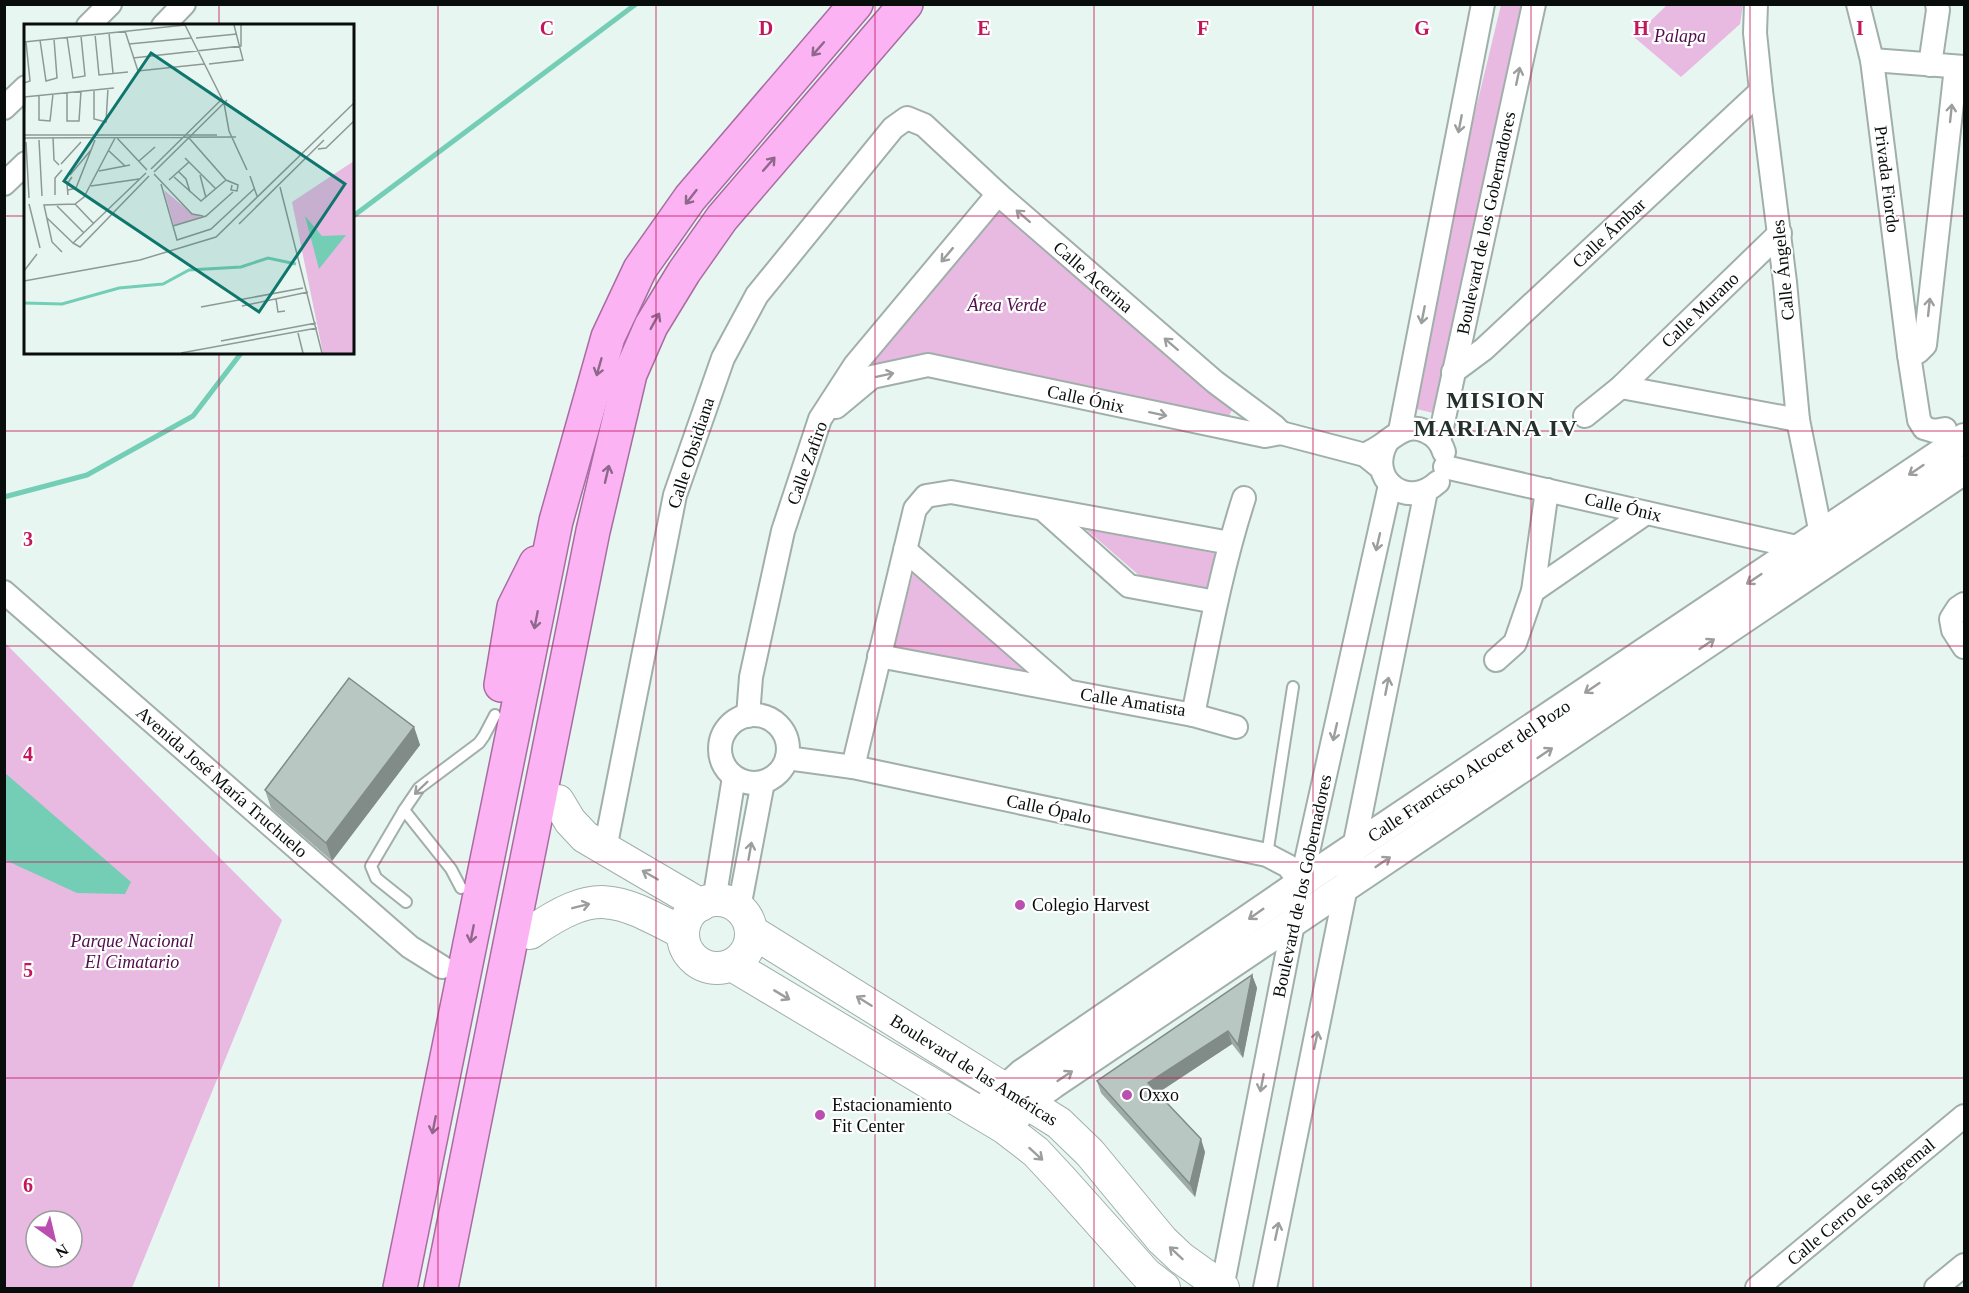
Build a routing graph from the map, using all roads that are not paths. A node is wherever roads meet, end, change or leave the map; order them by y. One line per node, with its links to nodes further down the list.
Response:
1 (110, 4): 10 (street)
2 (184, 4): 11 (street)
3 (856, 4): 43 (highway, one-way to 43)
4 (906, 4): 44 (highway, one-way to 4)
5 (1484, 4): 33 (street, one-way to 33)
6 (1534, 4): 24 (street, Boulevard de los Gobernadores, one-way to 6)
7 (1756, 4): 16 (street, Calle Ángeles)
8 (1858, 4): 12 (street, Privada Fiordo)
9 (1937, 4): 13 (street)
10 (90, 24)
11 (165, 24)
12 (1872, 60): 13 (street); 23 (street, Privada Fiordo)
13 (1930, 65): 14 (street)
14 (1960, 67): 23 (street, one-way to 14)
15 (24, 89): 17 (street)
16 (1761, 91): 22 (street, Calle Ángeles); 24 (street, Calle Ámbar)
17 (4, 108)
18 (907, 118): 21 (street, Calle Acerina); 68 (street, Calle Obsidiana)
19 (24, 165): 20 (street)
20 (4, 184)
21 (998, 195): 26 (street, Calle Acerina, one-way to 21); 28 (street, Calle Zafiro, one-way to 28)
22 (1780, 233): 25 (street, Calle Murano); 29 (street, Calle Ángeles)
23 (1909, 355): 31 (street, Privada Fiordo)
24 (1454, 372): 34 (street, Boulevard de los Gobernadores)
25 (1621, 387): 27 (street, Calle Murano); 29 (street)
26 (1245, 404): 30 (street); 32 (street, Calle Acerina)
27 (1585, 416)
28 (820, 419): 30 (street, Calle Ónix, one-way to 30); 59 (street, Calle Zafiro)
29 (1798, 420): 45 (street, Calle Ángeles)
30 (1228, 429): 32 (street, Calle Ónix)
31 (1955, 433): 45 (street, Calle Francisco Alcocer del Pozo, one-way to 45)
32 (1281, 434): 36 (street, Calle Ónix)
33 (1394, 436): 34 (street); 36 (street)
34 (1439, 441): 35 (street)
35 (1446, 467): 38 (street, Calle Ónix); 39 (street)
36 (1379, 469): 39 (street); 70 (street, Boulevard de los Gobernadores, one-way to 70)
37 (1965, 470): 71 (street, Calle Francisco Alcocer del Pozo, one-way to 37)
38 (1547, 490): 42 (street, Calle Ónix); 48 (street)
39 (1426, 491): 67 (street, one-way to 39)
40 (1244, 498): 46 (street, Calle Amatista)
41 (1044, 510): 46 (street); 47 (street); 50 (street)
42 (1646, 513): 45 (street, Calle Ónix); 48 (street)
43 (556, 521): 57 (highway); 85 (highway, one-way to 85)
44 (593, 531): 65 (highway); 86 (highway)
45 (1811, 541): 67 (street, Calle Francisco Alcocer del Pozo, one-way to 67)
46 (1230, 543): 50 (street, Calle Amatista)
47 (905, 550): 53 (street); 56 (street, Calle Amatista)
48 (1533, 591): 54 (street)
49 (4, 592): 79 (street, Avenida José María Truchuelo)
50 (1216, 602): 58 (street, Calle Amatista)
51 (1965, 604): 52 (street)
52 (1965, 647)
53 (879, 656): 56 (street, Calle Amatista); 62 (street)
54 (1496, 660)
55 (1293, 687): 69 (lane)
56 (1068, 692): 58 (street, Calle Amatista)
57 (495, 715): 66 (lane, one-way to 66); 72 (highway)
58 (1193, 715): 60 (street)
59 (748, 716): 61 (street); 63 (street)
60 (1236, 727)
61 (787, 758): 62 (street, Calle Ópalo); 64 (street)
62 (853, 767): 69 (street, Calle Ópalo)
63 (734, 777): 64 (street); 74 (street)
64 (763, 782): 74 (street, one-way to 64)
65 (558, 801): 68 (main road, Boulevard de las Américas); 76 (highway)
66 (404, 810): 72 (lane); 73 (lane)
67 (1356, 847): 70 (street, Calle Francisco Alcocer del Pozo); 71 (street)
68 (605, 849): 74 (main road, Boulevard de las Américas, one-way to 68)
69 (1267, 855): 70 (street, Calle Ópalo)
70 (1301, 883): 75 (street, Boulevard de los Gobernadores); 80 (street, Calle Francisco Alcocer del Pozo, one-way to 80)
71 (1348, 886): 75 (street, Calle Francisco Alcocer del Pozo); 90 (street, one-way to 71)
72 (461, 888): 79 (highway)
73 (406, 902)
74 (726, 911): 77 (main road); 78 (main road); 80 (main road, Boulevard de las Américas, one-way to 74)
75 (1293, 922): 80 (street, Calle Francisco Alcocer del Pozo, one-way to 75); 89 (street, Boulevard de los Gobernadores, one-way to 89)
76 (530, 933): 77 (main road, one-way to 77); 87 (highway)
77 (684, 933): 78 (main road)
78 (732, 965): 82 (main road, Boulevard de las Américas, one-way to 82)
79 (442, 967): 84 (highway)
80 (1017, 1096): 82 (street, Calle Francisco Alcocer del Pozo); 89 (main road, Boulevard de las Américas, one-way to 80)
81 (1965, 1116): 91 (street, Calle Cerro de Sangremal)
82 (993, 1120): 88 (main road, Boulevard de las Américas, one-way to 88)
83 (1965, 1264): 92 (street)
84 (378, 1288)
85 (400, 1288)
86 (441, 1288)
87 (454, 1288)
88 (1164, 1288)
89 (1222, 1288)
90 (1265, 1288)
91 (1757, 1288)
92 (1936, 1288)

